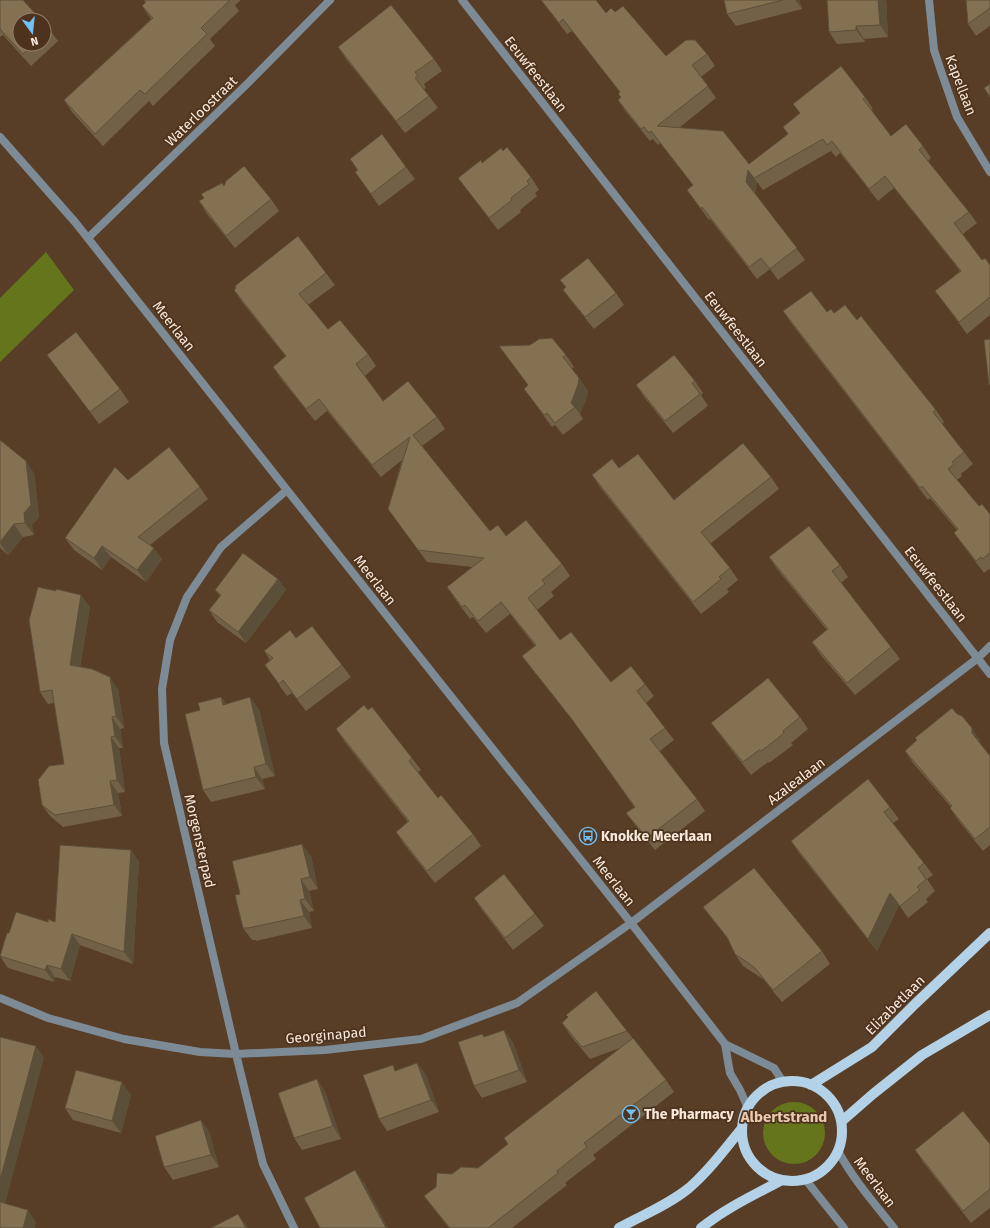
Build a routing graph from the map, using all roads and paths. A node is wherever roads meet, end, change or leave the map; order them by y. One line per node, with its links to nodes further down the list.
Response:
1 (330, 0): 6 (street, Waterloostraat)
2 (462, 0): 9 (street, Eeuwfeestlaan)
3 (930, 0): 5 (street, Kapellaan)
4 (0, 136): 6 (street, Meerlaan)
5 (990, 172)
6 (88, 238): 7 (street, Meerlaan)
7 (287, 490): 11 (street, Meerlaan); 16 (street, Morgensterpad)
8 (990, 646): 9 (street)
9 (978, 658): 10 (street, Eeuwfeestlaan); 11 (street, Azalealaan)
10 (990, 674)
11 (631, 923): 15 (street, Meerlaan); 16 (street, Georginapad)
12 (990, 933): 18 (main road, Elizabetlaan)
13 (0, 998): 16 (street, Georginapad)
14 (990, 1015): 20 (main road)
15 (725, 1044): 17 (street, Meerlaan); 19 (street, Meerlaan)
16 (236, 1054): 25 (street, Morgensterpad)
17 (783, 1082): 18 (main road); 19 (main road)
18 (811, 1085): 20 (main road)
19 (748, 1108): 21 (main road)
20 (842, 1121): 22 (main road)
21 (742, 1128): 24 (main road); 26 (main road)
22 (838, 1152): 23 (main road); 29 (street, Meerlaan)
23 (805, 1179): 24 (main road); 28 (street)
24 (782, 1180): 27 (main road)
25 (294, 1228)
26 (619, 1228)
27 (701, 1228)
28 (844, 1228)
29 (894, 1228)

